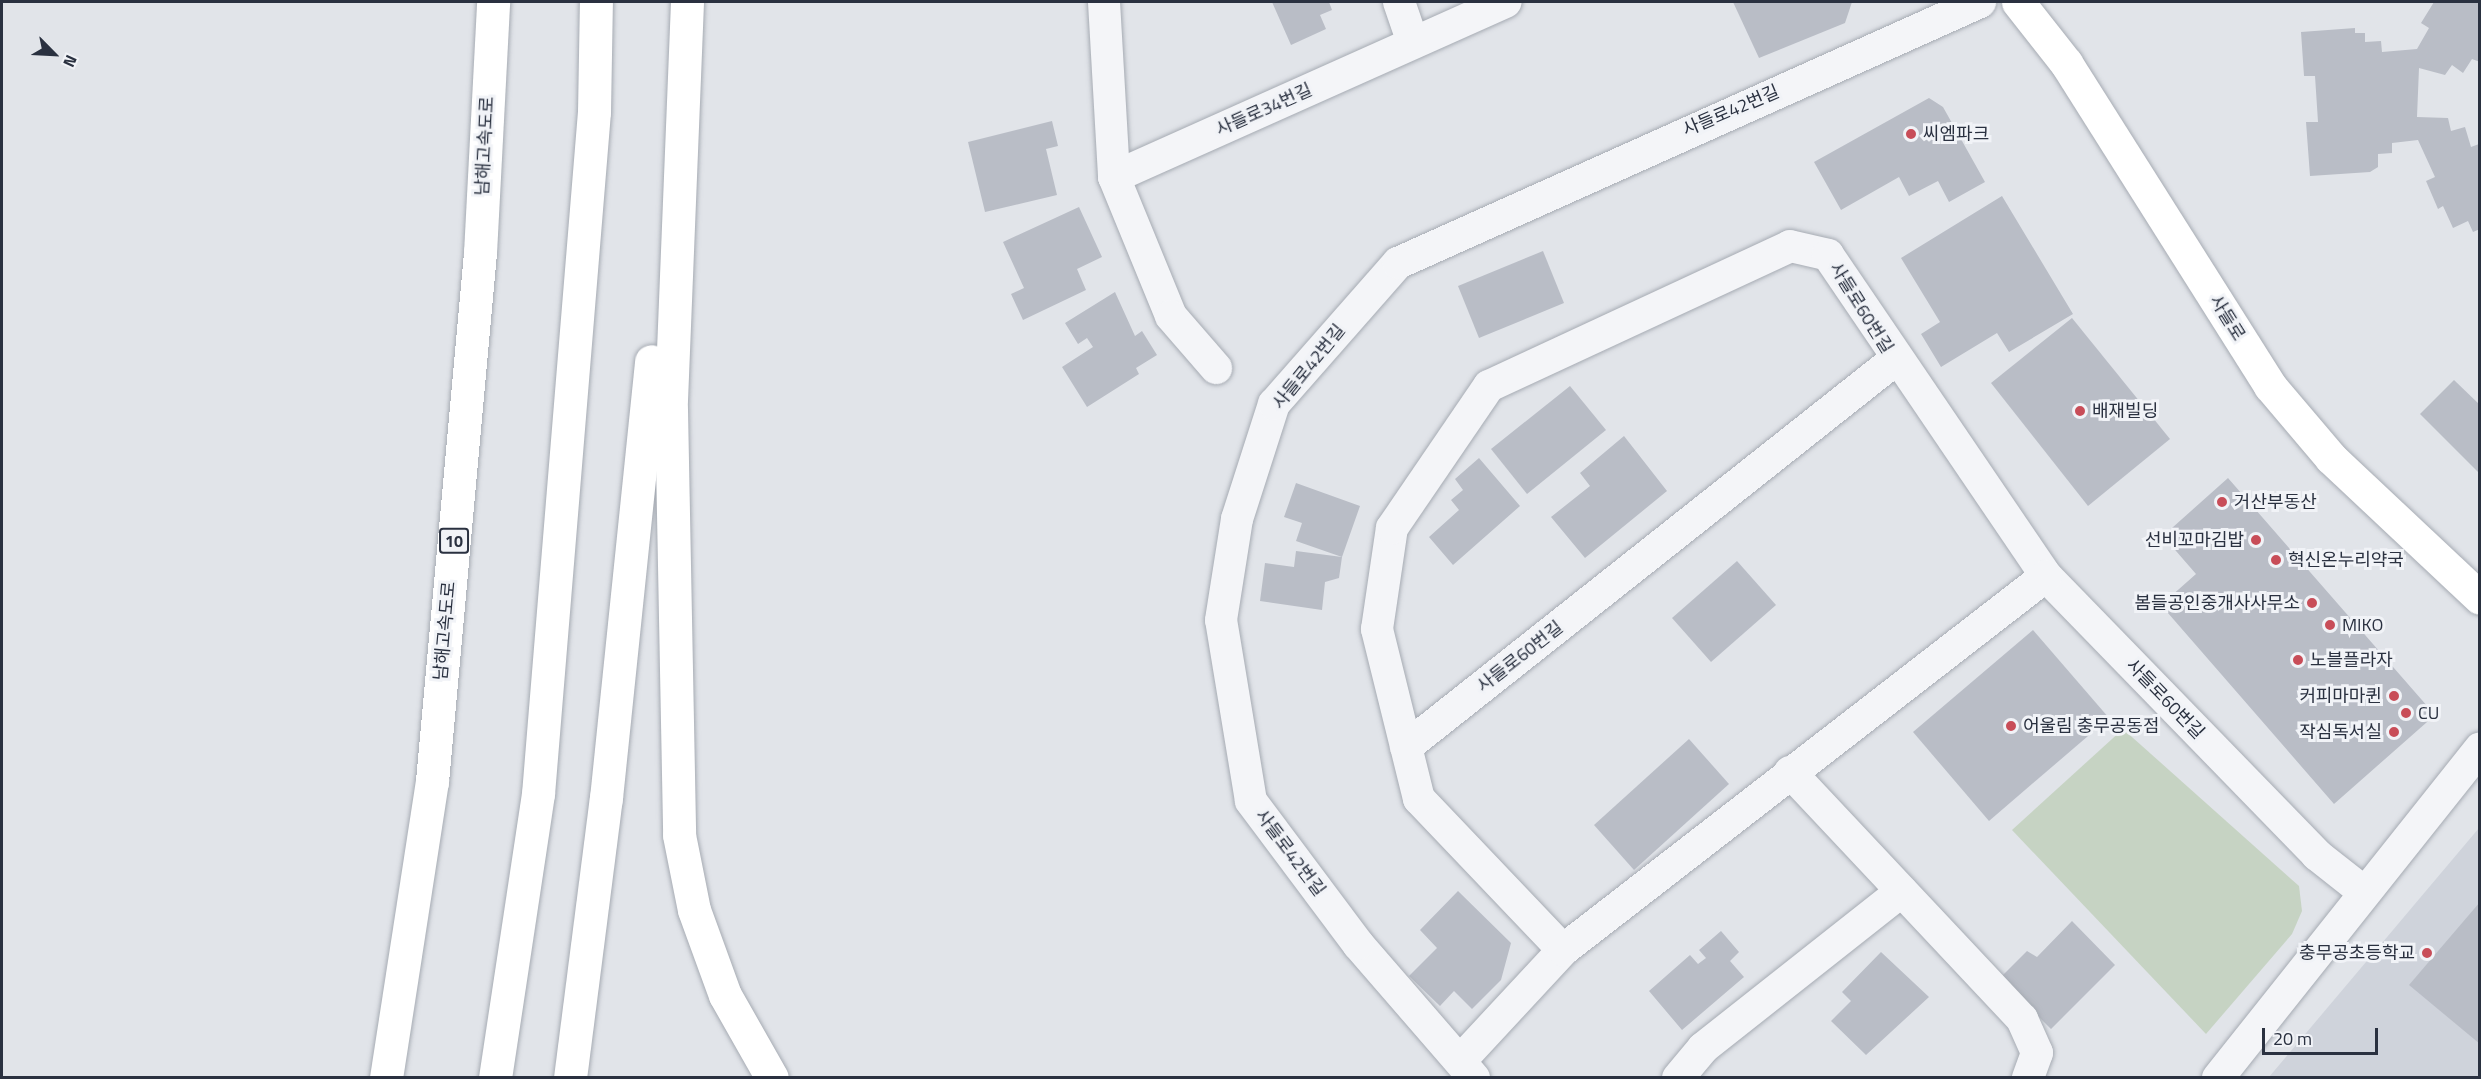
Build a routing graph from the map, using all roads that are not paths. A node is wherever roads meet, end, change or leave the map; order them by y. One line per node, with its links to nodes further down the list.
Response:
1 (493, 2): 23 (main road, 남해고속도로 / 10)
2 (596, 2): 24 (main road)
3 (681, 2): 25 (main road)
4 (687, 2): 26 (main road)
5 (1104, 2): 11 (street)
6 (1399, 2): 10 (street)
7 (1506, 2): 10 (street, 사들로34번길)
8 (1980, 2): 22 (street, 사들로42번길)
9 (2018, 2): 15 (main road, 사들로)
10 (1413, 43): 11 (street, 사들로34번길)
11 (1114, 177): 13 (street)
12 (1894, 360): 14 (street, 사들로60번길); 16 (street, 사들로60번길); 16 (street, 사들로60번길)
13 (1216, 368)
14 (2046, 576): 18 (street); 20 (street, 사들로60번길)
15 (2480, 598)
16 (1406, 747): 21 (street, 사들로60번길)
17 (2480, 749): 20 (street)
18 (1790, 772): 19 (street); 21 (street)
19 (1902, 891): 27 (street); 28 (street)
20 (2364, 892): 29 (street)
21 (1563, 950): 22 (street)
22 (1467, 1069)
23 (386, 1077)
24 (495, 1077)
25 (570, 1077)
26 (772, 1077)
27 (1678, 1077)
28 (2028, 1077)
29 (2218, 1077)

